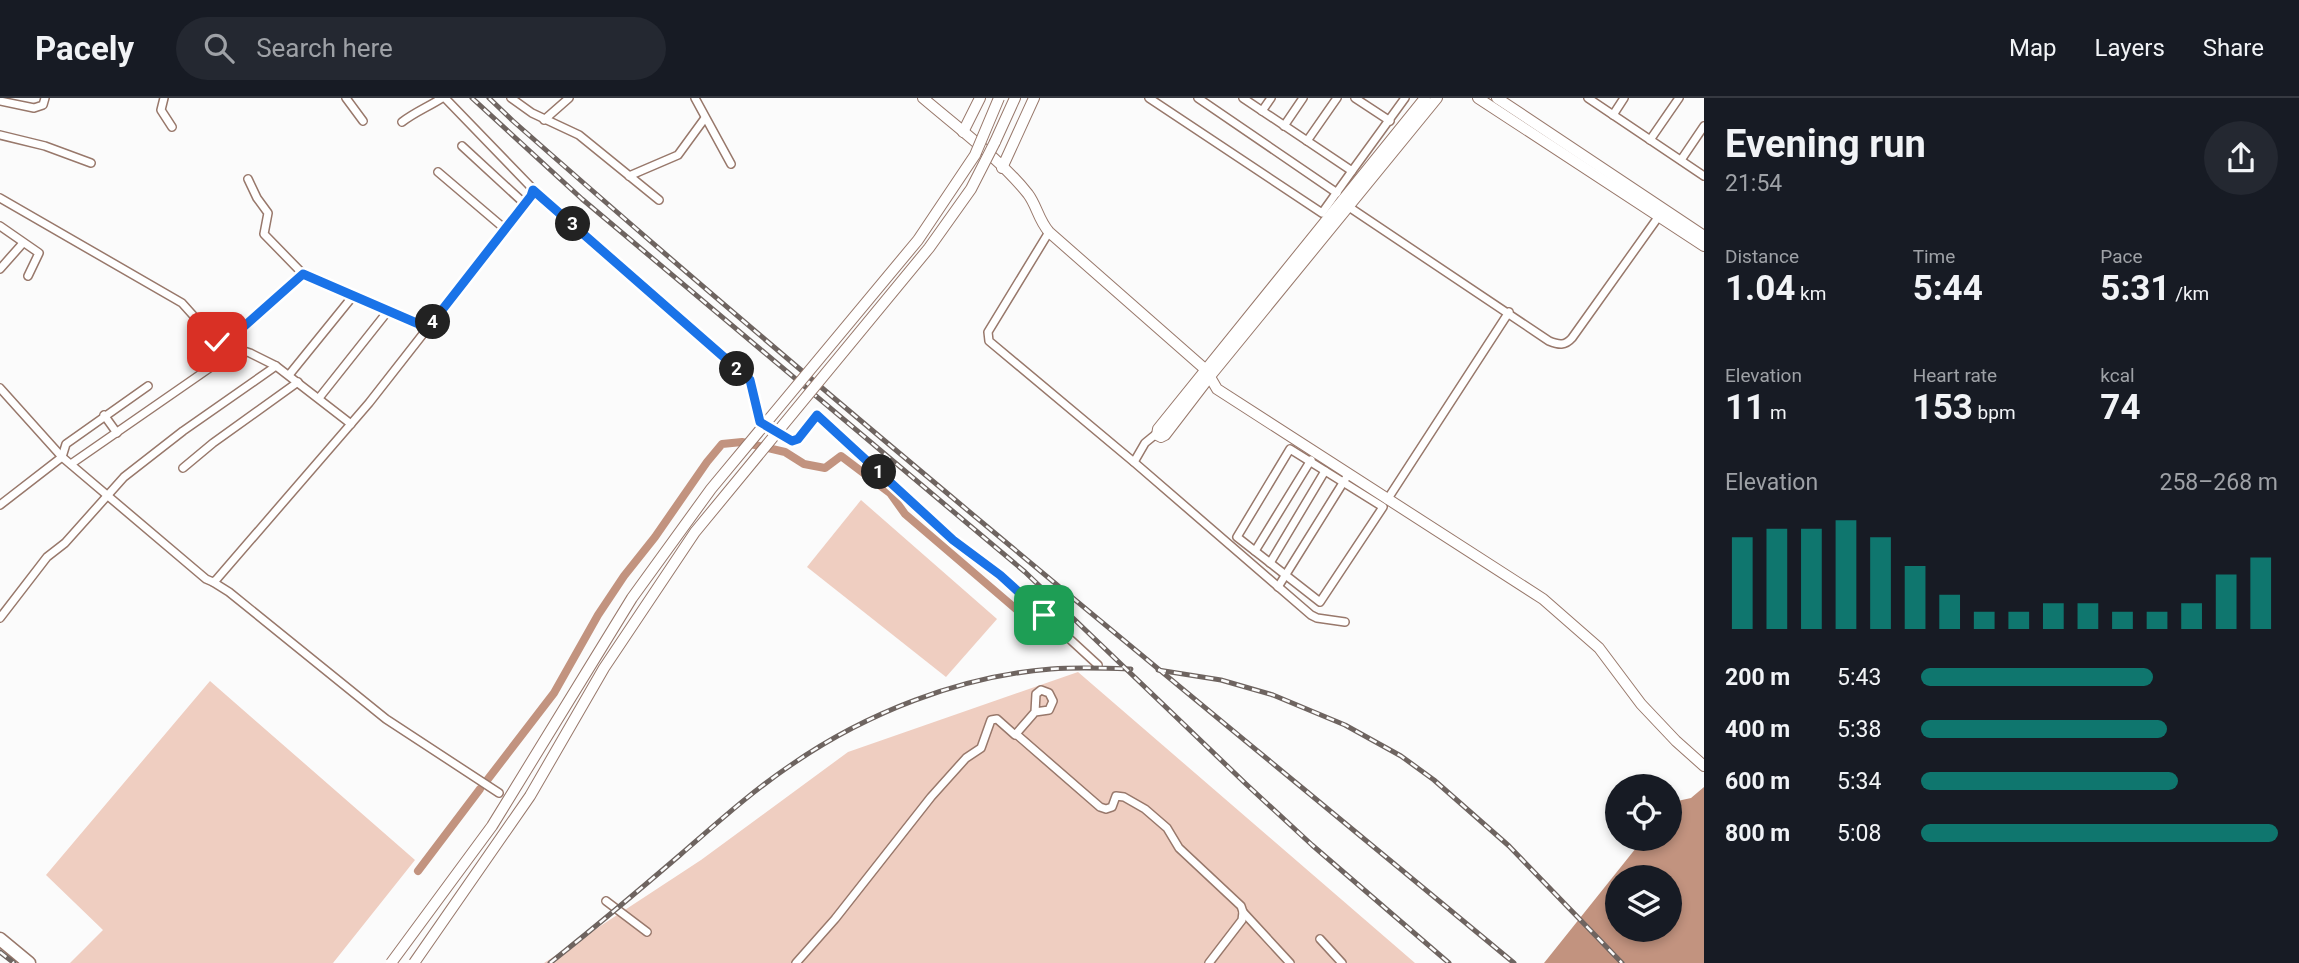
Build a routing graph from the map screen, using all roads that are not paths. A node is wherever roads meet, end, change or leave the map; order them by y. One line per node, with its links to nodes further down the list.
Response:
1 (45, 98): 28 (street)
2 (164, 98): 40 (street)
3 (358, 98): 29 (street)
4 (443, 98): 37 (street); 55 (street)
5 (511, 98): 34 (street)
6 (569, 98): 34 (street)
7 (695, 98): 33 (street)
8 (923, 98): 41 (street)
9 (980, 98): 41 (street)
10 (999, 98): 117 (street, bridge)
11 (1015, 98): 118 (street, bridge)
12 (1034, 98): 49 (street)
13 (1198, 98): 56 (street)
14 (1243, 98): 31 (street)
15 (1271, 98): 31 (street)
16 (1303, 98): 38 (street)
17 (1337, 98): 44 (street)
18 (1355, 98): 36 (street)
19 (1405, 98): 36 (street)
20 (1425, 98): 78 (street)
21 (1437, 98): 60 (street)
22 (1478, 98): 61 (street)
23 (1497, 98): 30 (street)
24 (1588, 98): 32 (street)
25 (1624, 98): 32 (street)
26 (1679, 98): 43 (street)
27 (1151, 99): 56 (street)
28 (0, 101)
29 (349, 101): 35 (street)
30 (1511, 102): 65 (street)
31 (1262, 111): 38 (street)
32 (1613, 115): 43 (street)
33 (705, 118): 48 (street); 52 (street)
34 (544, 120): 52 (street)
35 (363, 121)
36 (1390, 121): 50 (street)
37 (402, 122)
38 (1284, 126): 44 (street)
39 (1704, 126): 46 (street)
40 (172, 127)
41 (963, 132): 49 (street)
42 (0, 135): 47 (street)
43 (1650, 140): 46 (street)
44 (1307, 141): 50 (street)
45 (462, 146): 59 (street)
46 (1681, 160): 53 (street)
47 (91, 163)
48 (731, 164)
49 (1002, 168): 64 (street)
50 (1352, 171): 56 (street)
51 (438, 172): 63 (street)
52 (629, 176): 58 (street)
53 (1704, 176)
54 (248, 179): 69 (street)
55 (533, 190): 59 (street); 106 (street)
56 (1337, 193)
57 (0, 198): 75 (street)
58 (659, 200)
59 (525, 204): 63 (street)
60 (1349, 207): 73 (street); 78 (street)
61 (1659, 216): 67 (street); 73 (street)
62 (0, 226): 66 (street)
63 (505, 229): 74 (street)
64 (1049, 232): 78 (street); 90 (street)
65 (1704, 236)
66 (23, 243): 68 (street); 70 (street)
67 (1704, 246)
68 (0, 269)
69 (303, 274): 71 (street); 75 (street)
70 (28, 276)
71 (353, 296): 72 (street); 79 (street)
72 (388, 311): 74 (street); 83 (street)
73 (1509, 312): 96 (street)
74 (428, 328): 85 (street)
75 (223, 345): 76 (street)
76 (237, 349): 77 (street); 86 (street)
77 (276, 366): 79 (street); 95 (street)
78 (1208, 373): 87 (street); 89 (street)
79 (289, 375): 80 (street)
80 (298, 383): 83 (street); 92 (street)
81 (148, 386): 84 (street)
82 (0, 388): 88 (street)
83 (319, 398): 85 (street)
84 (104, 415): 86 (street); 88 (street)
85 (351, 424): 102 (street)
86 (117, 433): 91 (street)
87 (1156, 433): 90 (street)
88 (62, 457): 91 (street); 97 (street)
89 (1313, 458): 93 (street); 94 (street); 98 (street); 98 (street)
90 (1134, 462): 99 (street)
91 (71, 464): 95 (street)
92 (183, 468)
93 (1325, 471): 94 (street); 100 (street)
94 (1346, 478): 96 (street); 101 (street); 101 (street)
95 (106, 496): 102 (street); 104 (street)
96 (1388, 500): 109 (street)
97 (0, 505)
98 (1256, 553): 99 (street); 100 (street)
99 (1248, 561): 103 (street)
100 (1270, 564): 101 (street)
101 (1285, 576): 103 (street)
102 (213, 582): 110 (street)
103 (1278, 587): 105 (street)
104 (0, 618)
105 (1345, 622)
106 (1098, 665)
107 (1035, 712): 108 (street)
108 (1016, 734): 112 (street); 119 (street)
109 (1704, 766)
110 (499, 793)
111 (606, 901): 113 (street)
112 (1243, 912): 120 (street); 121 (street)
113 (647, 932)
114 (0, 939): 116 (highway)
115 (1320, 939): 122 (street)
116 (29, 963)
117 (391, 963)
118 (414, 963)
119 (796, 963)
120 (1209, 963)
121 (1290, 963)
122 (1342, 963)

